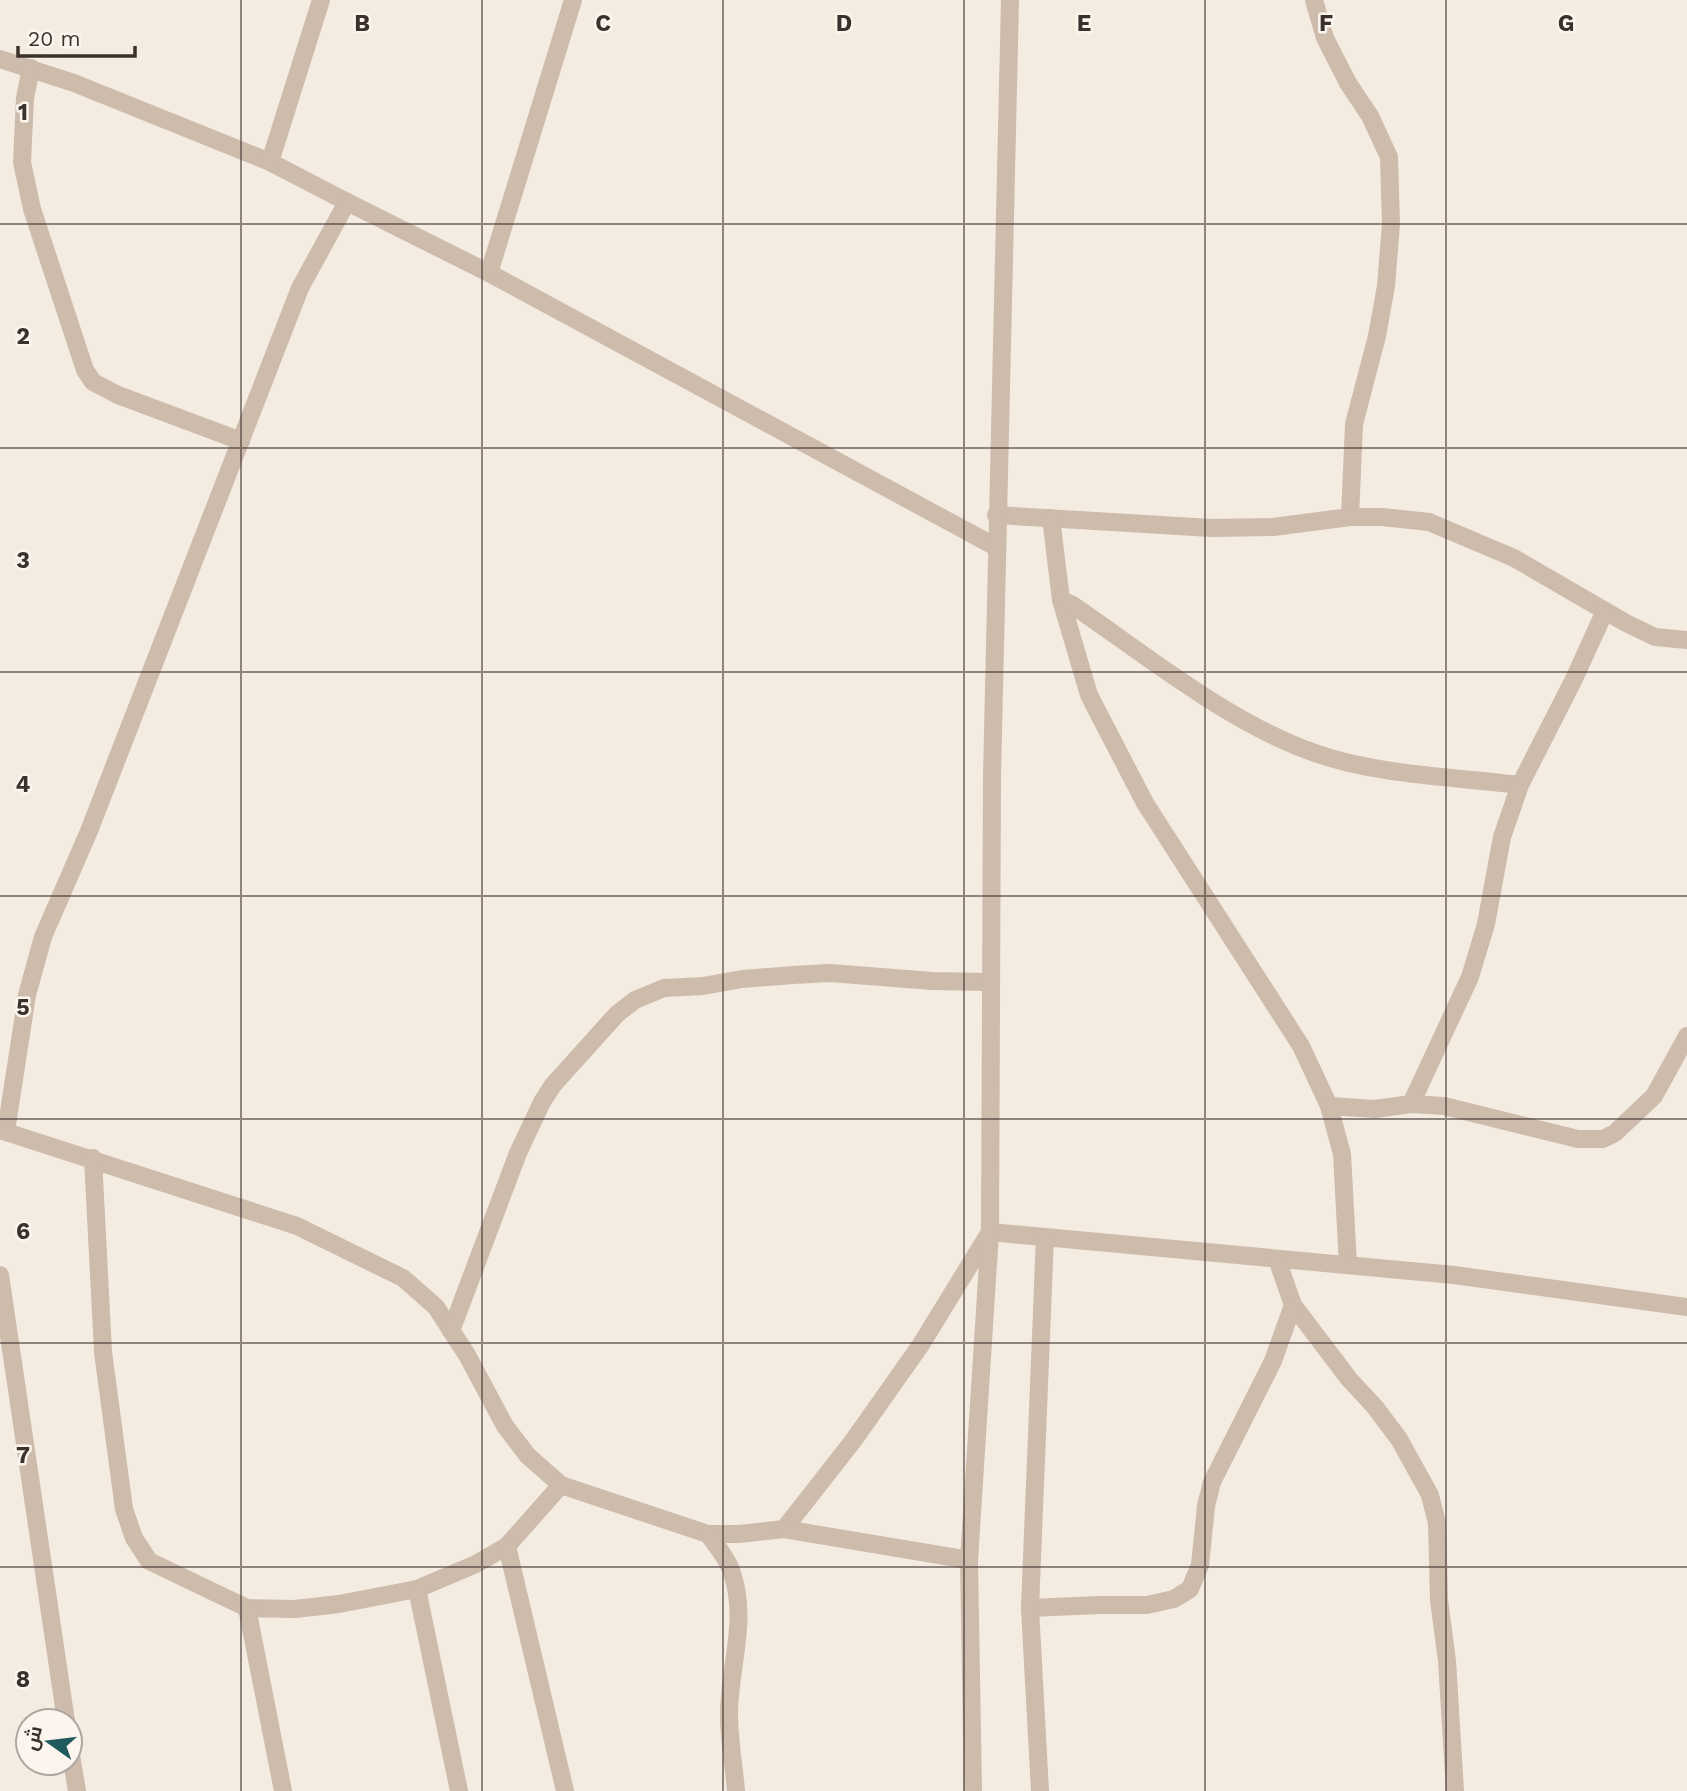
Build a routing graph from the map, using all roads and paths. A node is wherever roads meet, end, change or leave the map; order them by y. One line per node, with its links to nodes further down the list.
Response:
1 (321, 0): 7 (street)
2 (573, 0): 9 (street)
3 (1010, 0): 11 (street)
4 (1314, 0): 12 (street)
5 (0, 59): 6 (street)
6 (31, 68): 7 (street); 10 (street)
7 (270, 162): 8 (street)
8 (347, 202): 9 (street); 10 (street)
9 (489, 273): 14 (street)
10 (241, 441): 23 (street)
11 (996, 514): 13 (street); 14 (street)
12 (1350, 517): 13 (street); 16 (street)
13 (1051, 518): 15 (street)
14 (996, 547): 19 (street)
15 (1061, 600): 18 (street); 22 (street)
16 (1605, 611): 17 (street); 18 (street)
17 (1687, 640)
18 (1520, 785): 21 (street)
19 (991, 982): 25 (street); 32 (street)
20 (1687, 1037): 21 (street)
21 (1411, 1104): 22 (street)
22 (1329, 1106): 28 (street)
23 (3, 1130): 24 (street)
24 (93, 1158): 32 (street); 39 (street)
25 (990, 1232): 26 (street); 34 (street); 37 (street)
26 (1045, 1237): 27 (street); 40 (street)
27 (1277, 1259): 28 (street); 30 (street)
28 (1348, 1265): 31 (street)
29 (0, 1275): 41 (street)
30 (1293, 1305): 40 (street); 48 (street)
31 (1687, 1307)
32 (451, 1331): 33 (street)
33 (561, 1485): 35 (street); 36 (street)
34 (784, 1529): 35 (street); 37 (street)
35 (708, 1534): 45 (street)
36 (507, 1546): 38 (street); 44 (street)
37 (969, 1560): 46 (street)
38 (417, 1589): 39 (street); 43 (street)
39 (247, 1608): 42 (street)
40 (1030, 1608): 47 (street)
41 (64, 1707)
42 (283, 1791)
43 (459, 1791)
44 (565, 1791)
45 (736, 1791)
46 (973, 1791)
47 (1040, 1791)
48 (1455, 1791)

